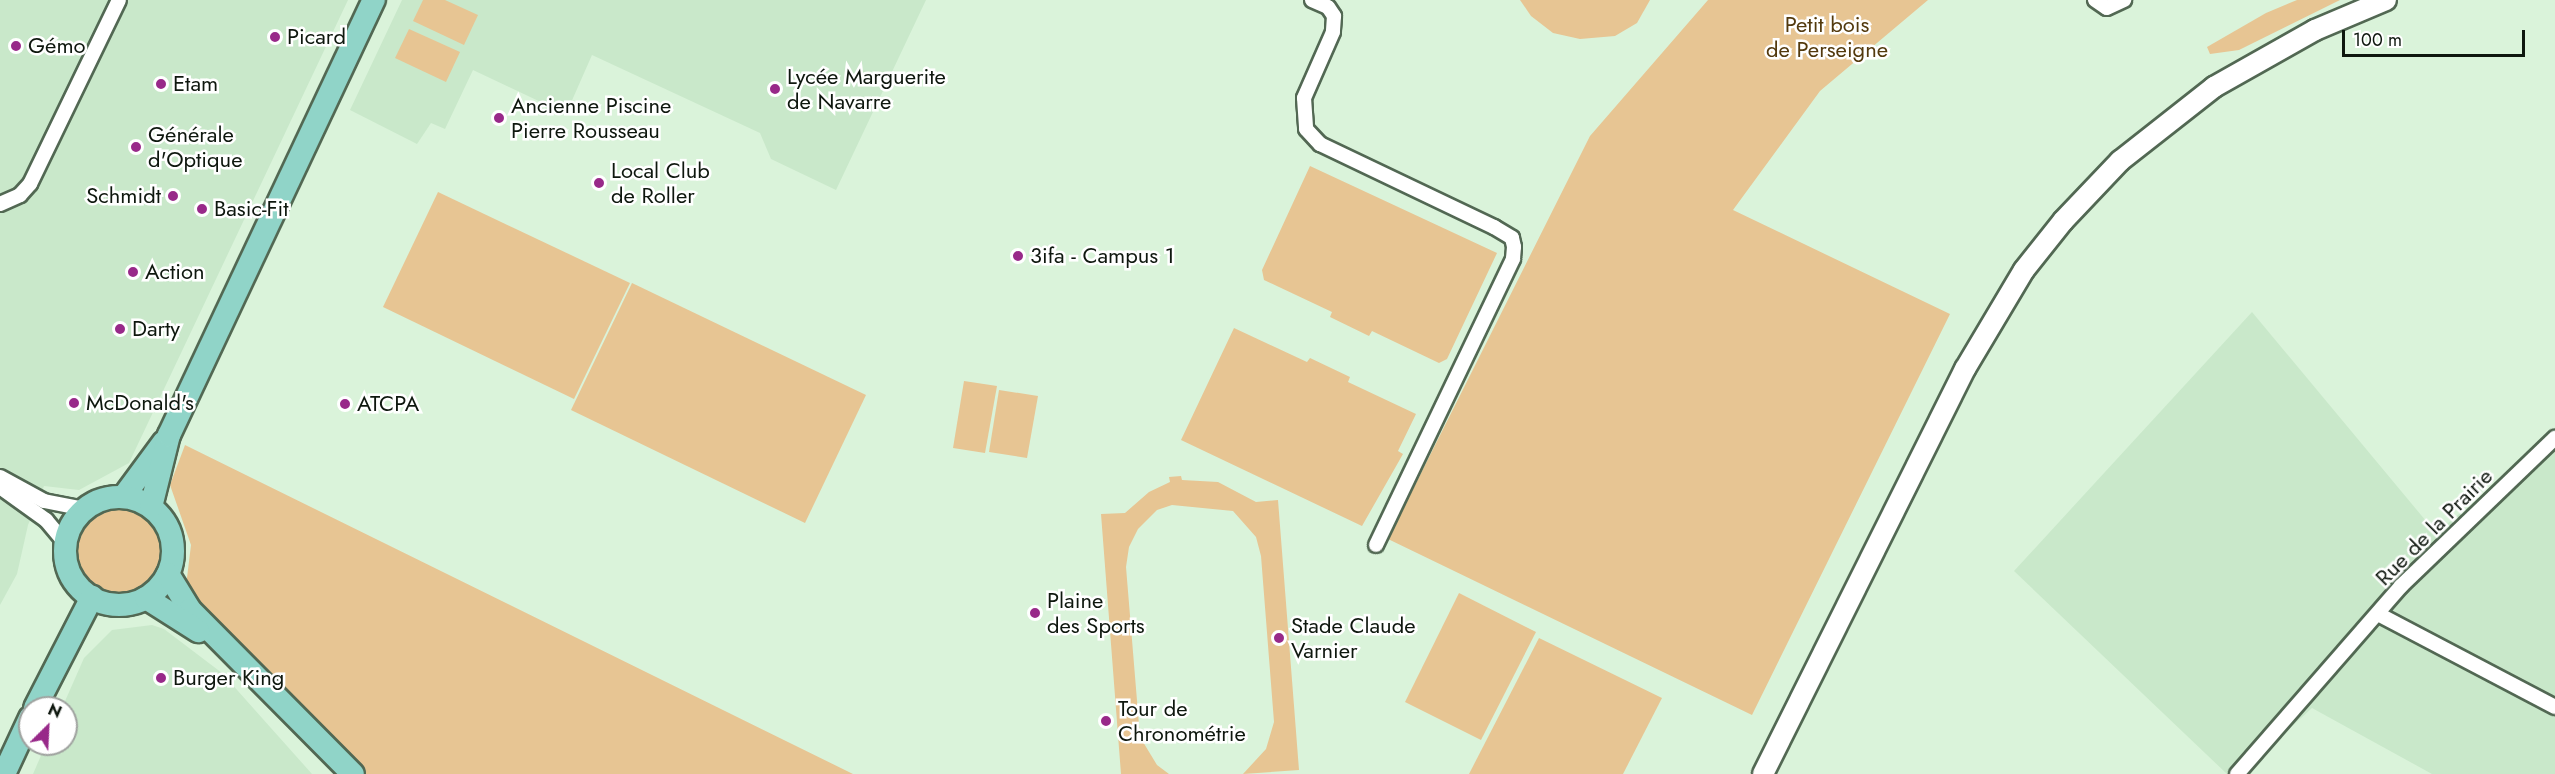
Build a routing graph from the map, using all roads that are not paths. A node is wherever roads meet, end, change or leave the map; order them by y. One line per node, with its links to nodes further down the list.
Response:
1 (119, 0): 7 (street)
2 (374, 0): 8 (main road)
3 (1312, 0): 16 (street)
4 (2124, 0): 6 (street)
5 (2385, 0): 27 (main road)
6 (2097, 3)
7 (0, 204)
8 (169, 435): 12 (main road); 13 (main road)
9 (2555, 438): 20 (street, Rue de la Prairie)
10 (0, 477): 14 (street)
11 (0, 487): 15 (street)
12 (123, 496): 13 (main road); 14 (main road)
13 (151, 507): 17 (main road)
14 (84, 509): 15 (main road)
15 (65, 543): 18 (main road)
16 (1376, 544)
17 (168, 574): 19 (main road); 26 (main road)
18 (92, 597): 19 (main road); 21 (main road)
19 (146, 598): 25 (main road)
20 (2378, 614): 22 (street); 28 (street, Rue de la Prairie)
21 (41, 696)
22 (2555, 707)
23 (18, 744): 24 (main road)
24 (4, 774)
25 (345, 774)
26 (353, 774)
27 (1763, 774)
28 (2237, 774)

